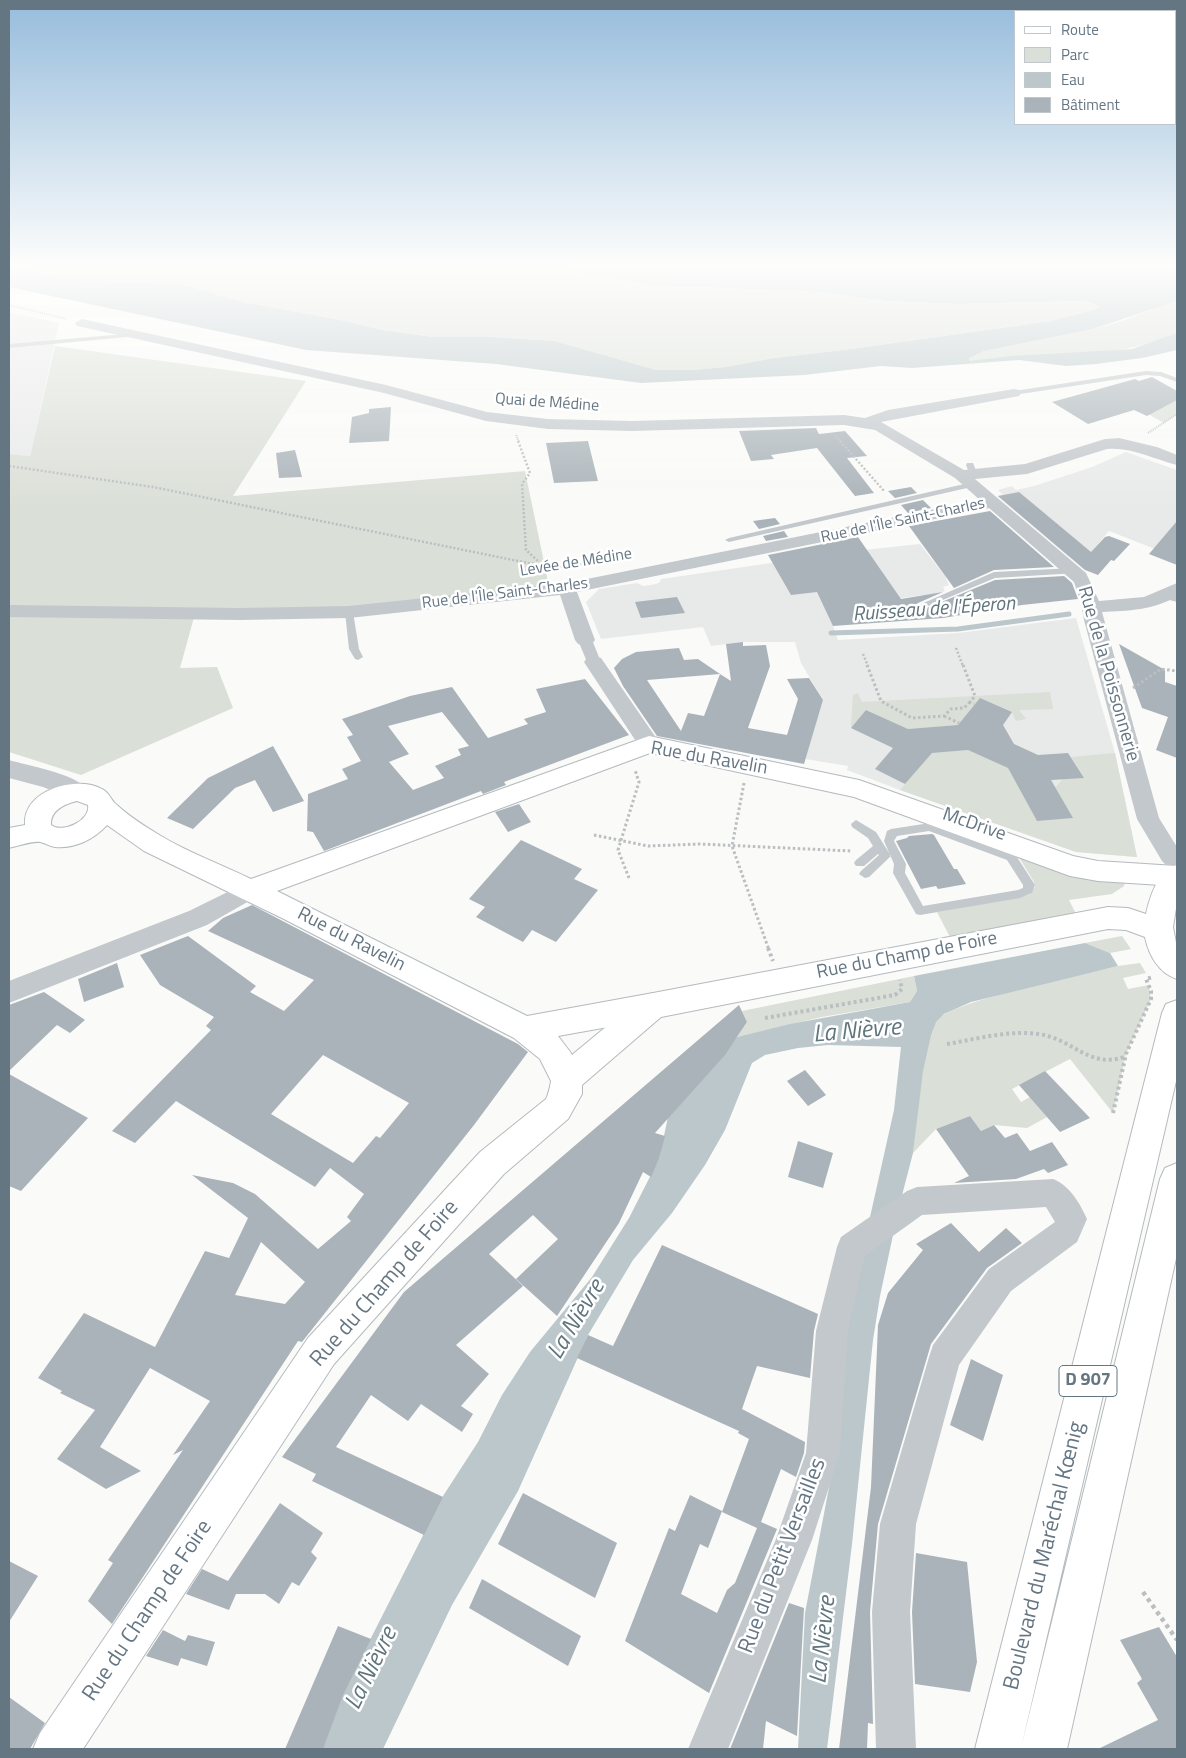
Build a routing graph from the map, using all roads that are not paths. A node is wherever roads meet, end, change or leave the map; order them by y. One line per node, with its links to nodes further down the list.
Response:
1 (187, 346): 4 (street, Quai de Médine)
2 (1177, 380): 3 (lane)
3 (1014, 393): 4 (street)
4 (868, 424): 6 (street, Quai de Médine)
5 (1177, 460): 6 (street, Rue de l'Île Saint-Charles)
6 (975, 482): 7 (lane); 8 (street, Rue de la Poissonnerie); 9 (street, Rue de l'Île Saint-Charles)
7 (729, 540)
8 (1074, 571): 11 (lane); 12 (street, Rue de la Poissonnerie)
9 (567, 589): 14 (street, Rue de l'Île Saint-Charles); 15 (street)
10 (1173, 594): 12 (street)
11 (923, 604)
12 (1092, 606): 33 (street, Rue de la Poissonnerie)
13 (9, 611): 14 (street, Rue de l'Île Saint-Charles)
14 (349, 612): 16 (lane)
15 (585, 640): 17 (street)
16 (358, 657)
17 (594, 662): 18 (street)
18 (638, 748): 32 (main road, Rue du Ravelin); 33 (main road, Rue du Ravelin)
19 (9, 769): 21 (street)
20 (9, 774): 23 (street)
21 (77, 792): 22 (main road); 23 (main road)
22 (103, 809): 26 (main road); 28 (main road, Rue du Ravelin)
23 (42, 817): 25 (main road); 26 (main road); 27 (main road)
24 (856, 824): 29 (lane)
25 (9, 827)
26 (84, 832): 28 (main road, Rue du Ravelin)
27 (9, 838)
28 (153, 844): 35 (main road, Rue du Ravelin)
29 (879, 847): 31 (lane); 34 (lane)
30 (1011, 856): 30 (lane, McDrive)
31 (860, 863)
32 (314, 867): 35 (main road, Rue du Ravelin); 36 (main road)
33 (1177, 871): 37 (main road)
34 (865, 874)
35 (250, 890): 36 (main road, Rue du Ravelin); 39 (street)
36 (294, 911): 41 (main road, Rue du Ravelin)
37 (1160, 931): 38 (main road); 40 (main road, Rue du Champ de Foire)
38 (1171, 988): 47 (main road, Boulevard du Maréchal Kœnig / D 907)
39 (9, 992)
40 (653, 1006): 41 (main road, Rue du Champ de Foire); 42 (main road, Rue du Champ de Foire)
41 (525, 1029): 42 (main road, Rue du Ravelin)
42 (566, 1079): 44 (main road, Rue du Champ de Foire)
43 (1177, 1180): 48 (main road, Boulevard du Maréchal Kœnig / D 907)
44 (56, 1749)
45 (708, 1749): 46 (street, Rue du Petit Versailles)
46 (896, 1749)
47 (998, 1749)
48 (1044, 1749)

